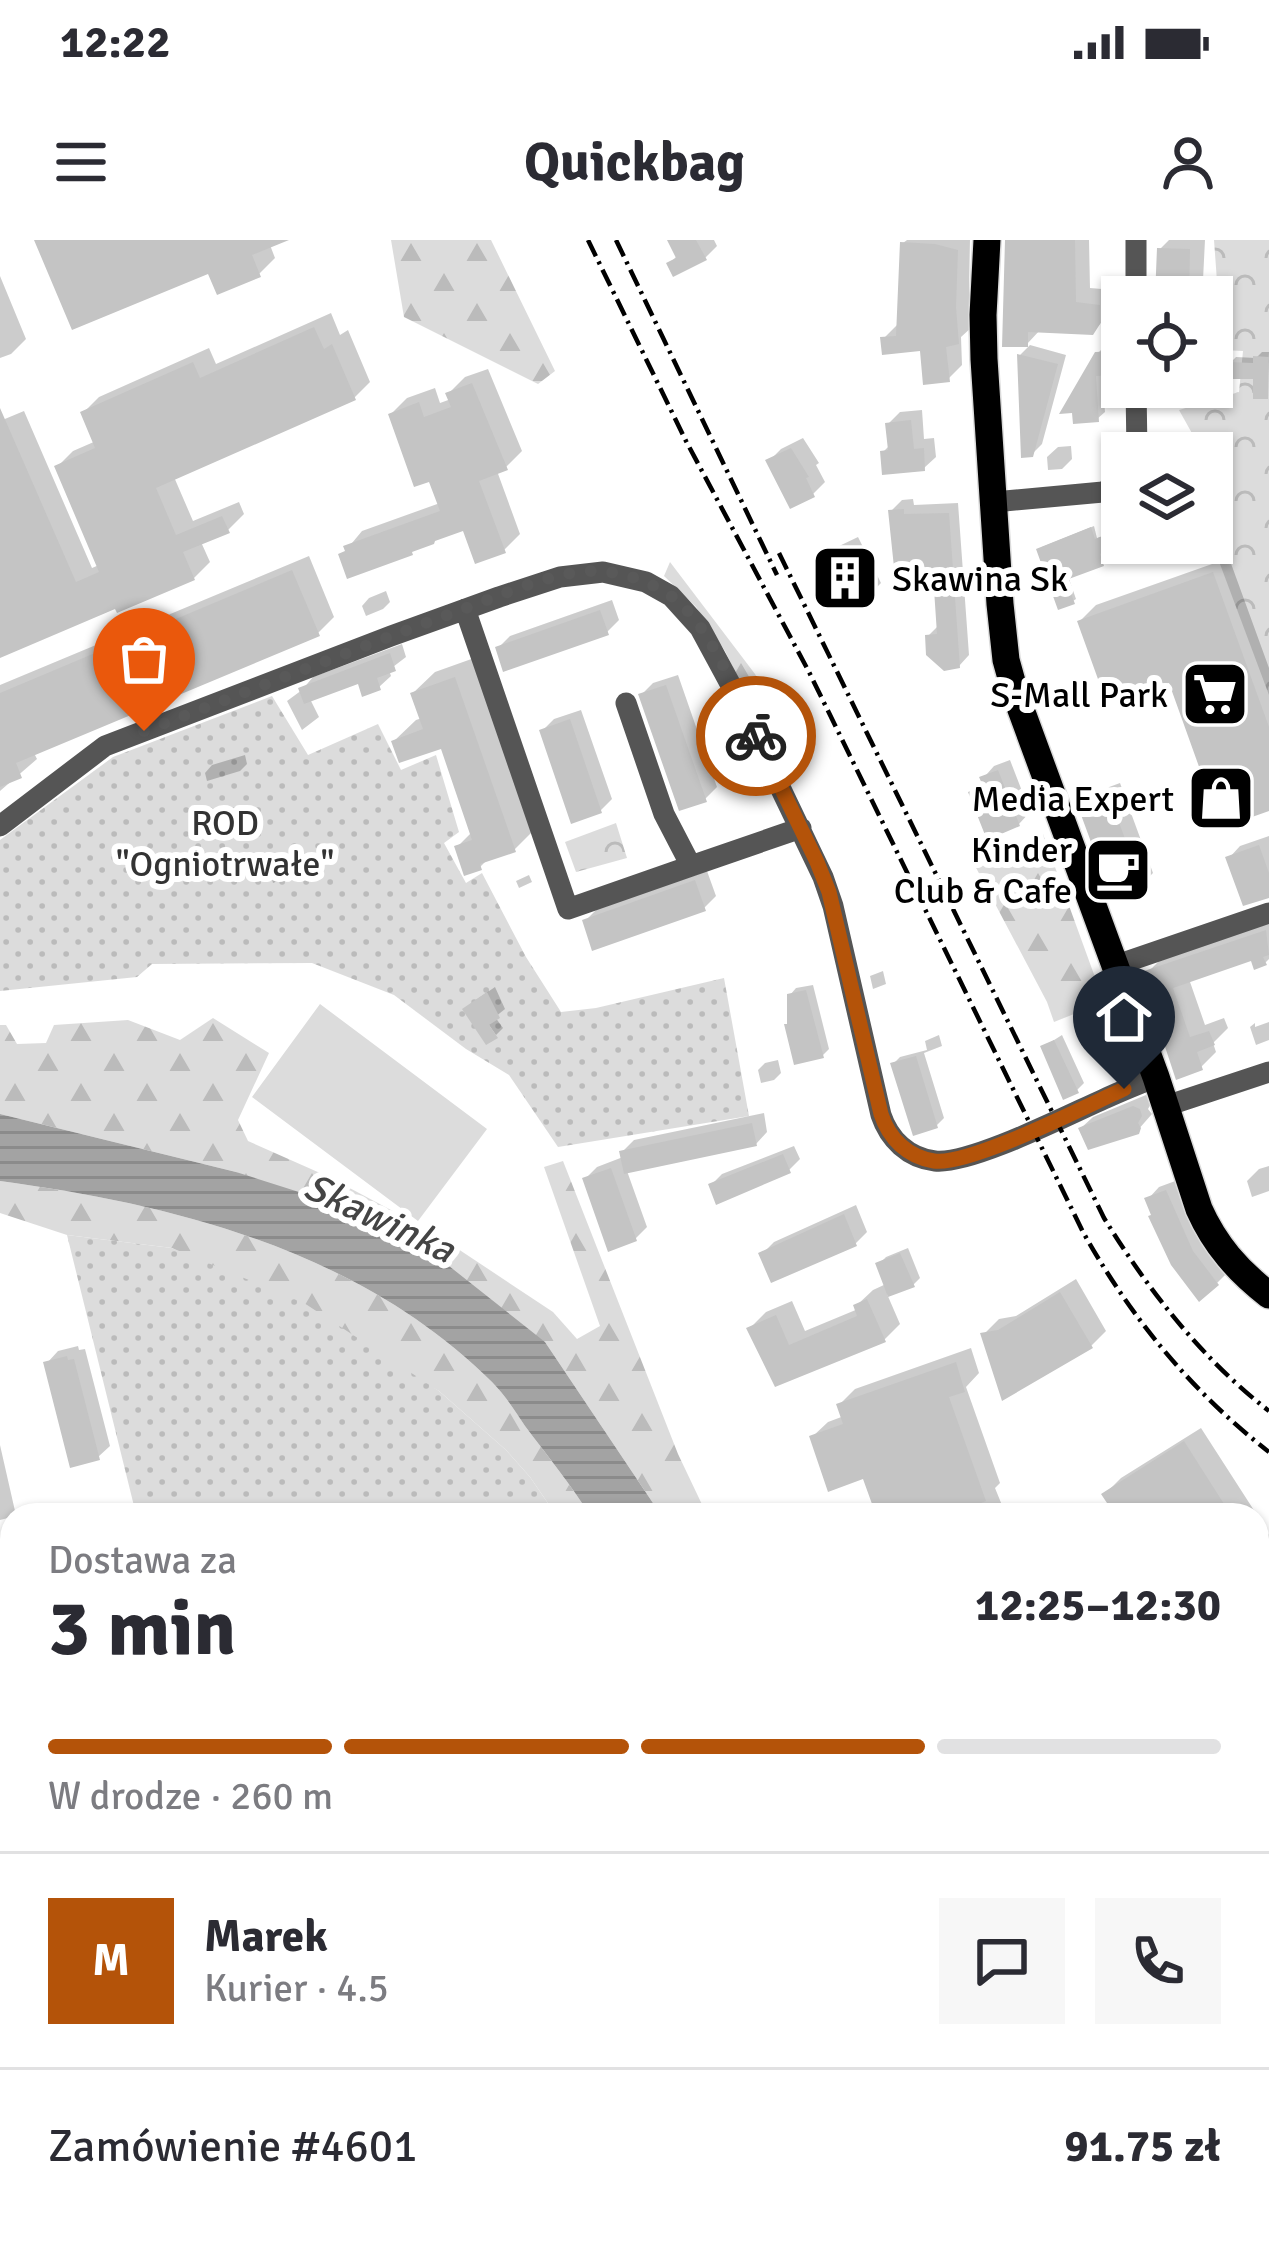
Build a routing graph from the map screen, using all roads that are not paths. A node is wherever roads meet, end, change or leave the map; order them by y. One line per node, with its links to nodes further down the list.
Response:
1 (987, 240): 5 (main road)
2 (1136, 240): 3 (street)
3 (1136, 276)
4 (1101, 492): 5 (street)
5 (994, 502): 12 (main road)
6 (466, 609): 8 (street); 9 (street); 10 (street)
7 (626, 704): 10 (street)
8 (0, 826)
9 (801, 828): 10 (street); 14 (street)
10 (691, 866)
11 (1269, 913): 12 (street)
12 (1117, 964): 14 (main road)
13 (1269, 1072): 15 (street)
14 (1156, 1077): 15 (main road)
15 (1166, 1106): 16 (main road)
16 (1269, 1295)

